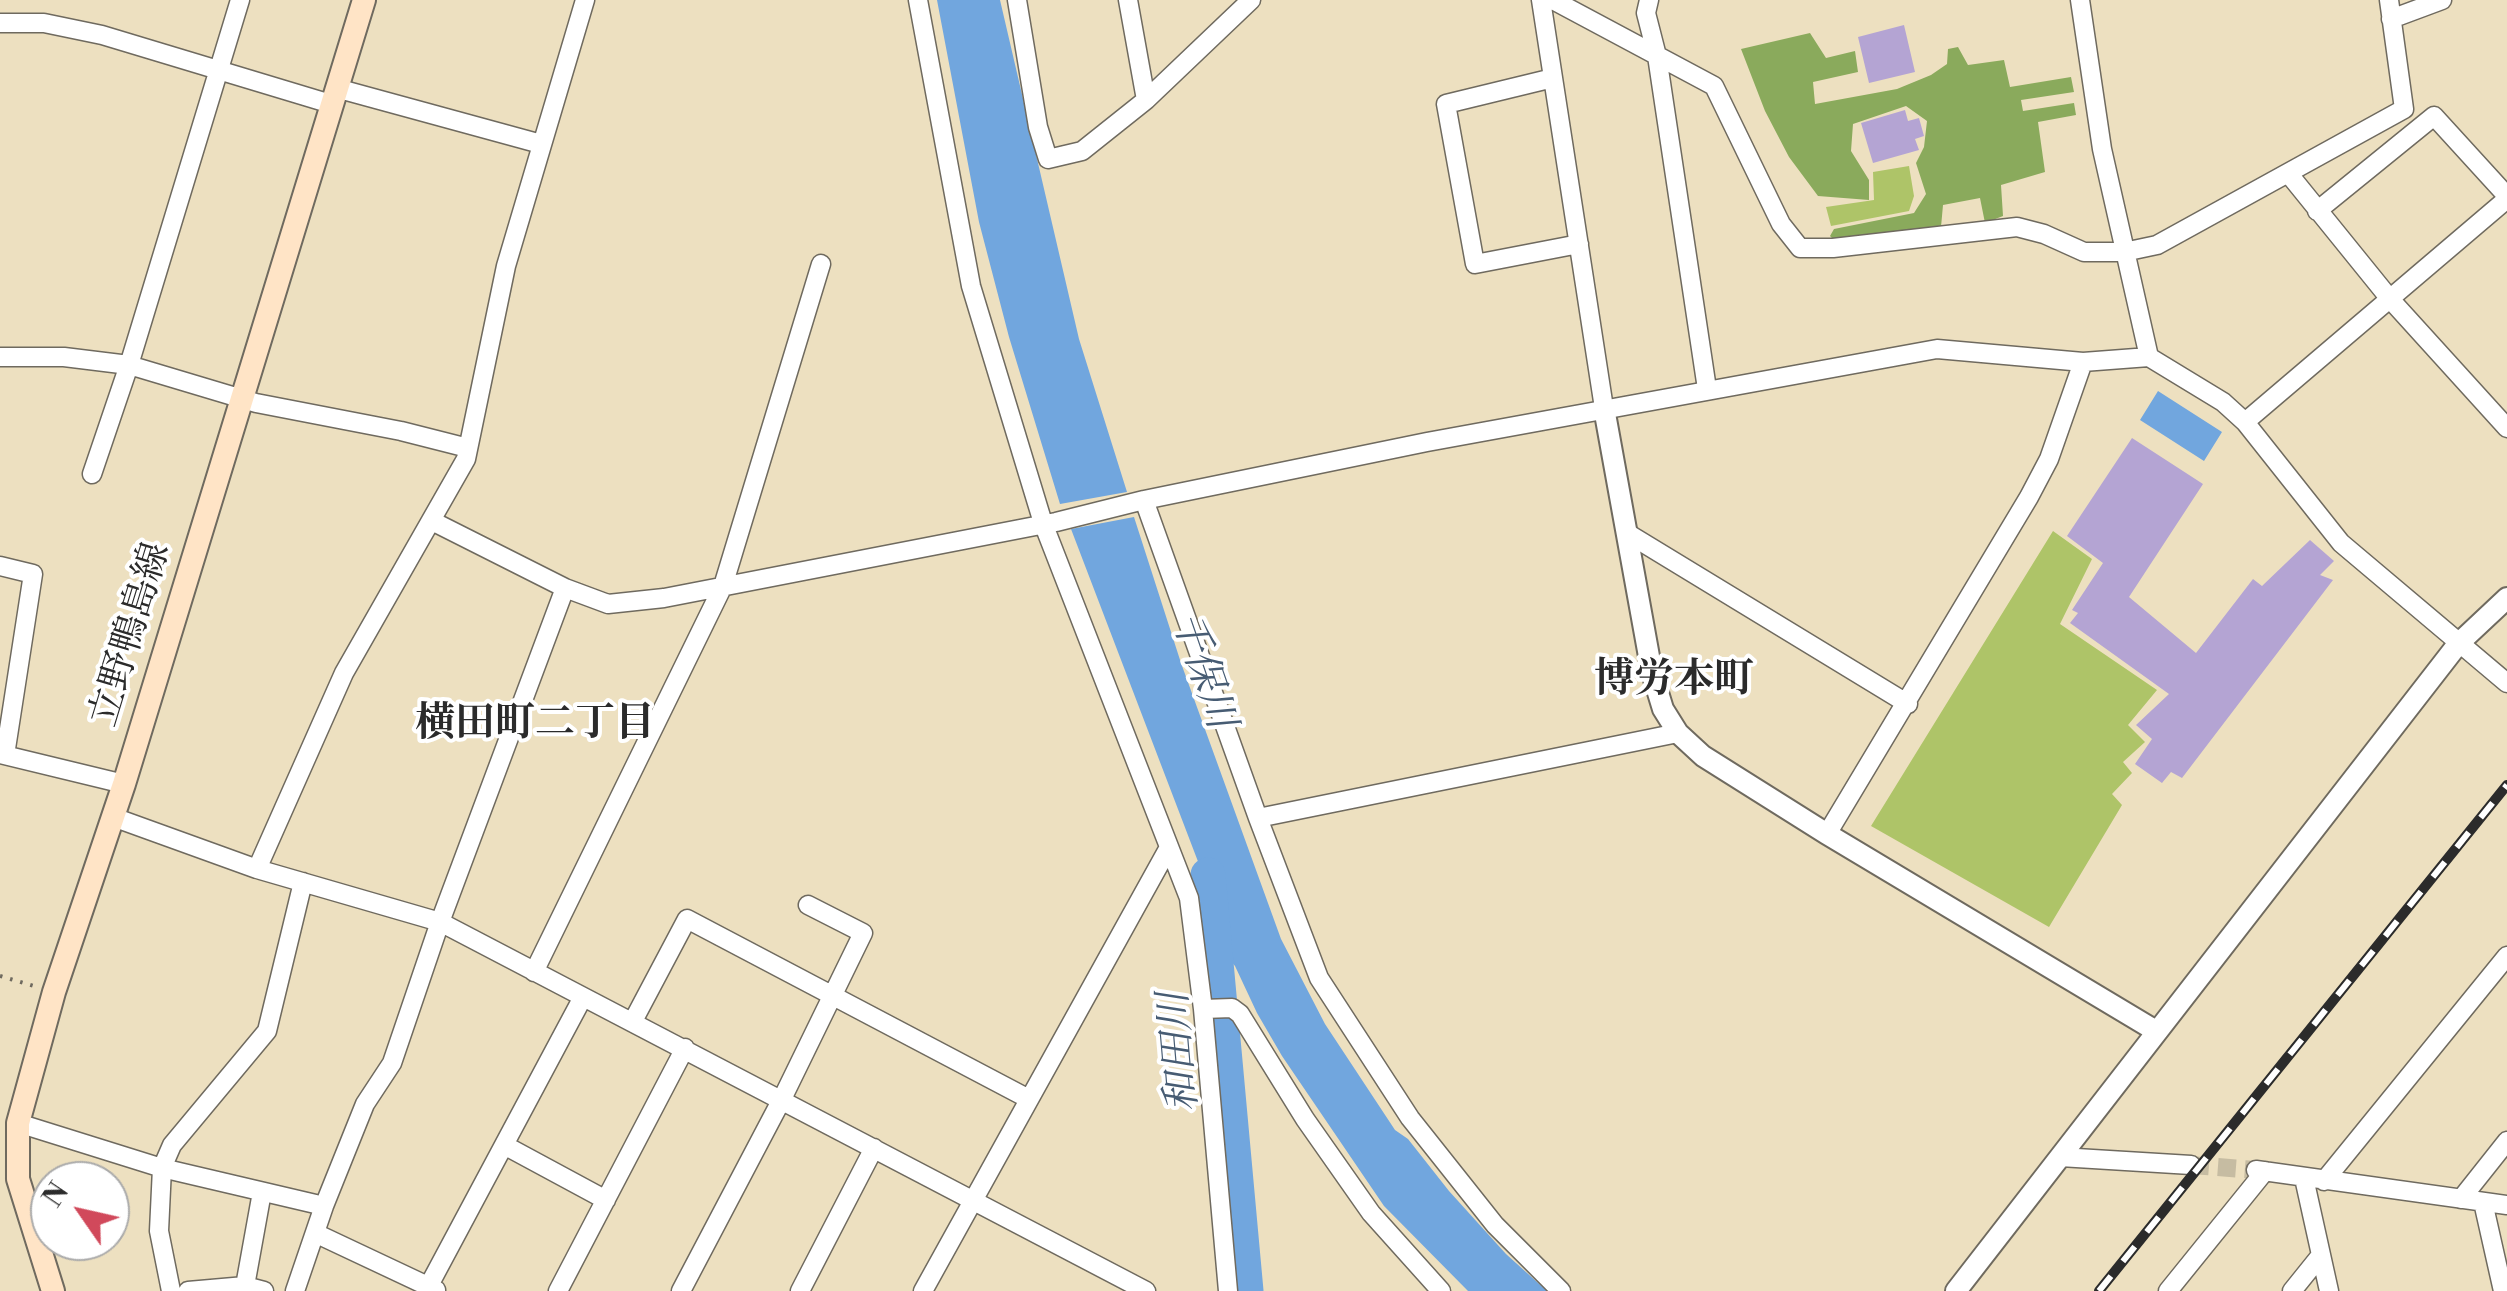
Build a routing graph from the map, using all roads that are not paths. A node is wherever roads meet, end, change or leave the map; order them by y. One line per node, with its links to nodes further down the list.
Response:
1 (240, 0): 16 (street)
2 (364, 0): 18 (main road, 立野鴨島線)
3 (586, 0): 20 (street)
4 (918, 0): 41 (street)
5 (1017, 0): 19 (street)
6 (1128, 0): 19 (street)
7 (1251, 0): 19 (street)
8 (1541, 0): 17 (street)
9 (1553, 0): 15 (street)
10 (1649, 0): 15 (street)
11 (2080, 0): 25 (street)
12 (2442, 0): 13 (street)
13 (2390, 9): 21 (street)
14 (0, 23): 16 (street)
15 (1657, 56): 25 (street); 32 (street)
16 (219, 68): 18 (street); 31 (street)
17 (1553, 78): 24 (street); 24 (street)
18 (334, 96): 20 (street); 33 (main road, 立野鴨島線)
19 (1146, 100)
20 (541, 144): 37 (street)
21 (2288, 173): 23 (street); 25 (street)
22 (2507, 198): 23 (street); 27 (street)
23 (2317, 211): 27 (street)
24 (1578, 244): 34 (street)
25 (2124, 252): 29 (street)
26 (822, 264): 44 (street)
27 (2390, 299): 35 (street); 36 (street)
28 (0, 357): 31 (street)
29 (2149, 357): 30 (street); 35 (street)
30 (2083, 362): 32 (street); 49 (street)
31 (129, 365): 33 (street); 38 (street)
32 (1708, 389): 34 (street)
33 (240, 396): 37 (street); 52 (main road, 立野鴨島線)
34 (1604, 408): 39 (street); 42 (street)
35 (2245, 422): 47 (street)
36 (2507, 428)
37 (468, 448): 40 (street)
38 (92, 474)
39 (1140, 501): 41 (street); 54 (street)
40 (432, 521): 45 (street); 57 (street)
41 (1049, 522): 44 (street); 56 (street)
42 (1627, 532): 49 (street); 50 (street)
43 (0, 566): 51 (street)
44 (723, 586): 45 (street); 62 (street)
45 (565, 588): 60 (street)
46 (2507, 598): 47 (street)
47 (2458, 644): 48 (street); 67 (street)
48 (2507, 682)
49 (1908, 704): 55 (street)
50 (1678, 733): 54 (street); 55 (street)
51 (2, 755): 52 (street)
52 (124, 784): 53 (main road, 立野鴨島線)
53 (113, 817): 57 (street); 71 (main road, 立野鴨島線)
54 (1258, 818): 103 (street)
55 (1827, 834): 67 (street)
56 (1168, 849): 65 (street); 69 (street)
57 (257, 869): 58 (street)
58 (303, 882): 60 (street); 77 (street)
59 (808, 905): 63 (street)
60 (440, 922): 62 (street); 85 (street)
61 (2507, 956): 79 (street)
62 (534, 972): 64 (street)
63 (832, 996): 66 (street); 69 (street); 70 (street)
64 (583, 997): 66 (street); 73 (street)
65 (1207, 1009): 101 (street); 102 (street)
66 (633, 1021): 68 (street)
67 (2156, 1031): 75 (street)
68 (685, 1048): 70 (street); 83 (street)
69 (1027, 1098): 81 (street)
70 (782, 1099): 74 (street); 97 (street)
71 (18, 1123): 77 (street); 91 (main road, 立野鴨島線)
72 (2507, 1141): 82 (street)
73 (504, 1145): 83 (street); 90 (street)
74 (874, 1148): 81 (street); 98 (street)
75 (2060, 1157): 76 (street); 104 (street)
76 (2191, 1164)
77 (162, 1168): 80 (street); 92 (street)
78 (2304, 1178): 79 (street); 88 (street); 105 (street)
79 (2324, 1181): 82 (street)
80 (262, 1192): 85 (street); 89 (street)
81 (972, 1199): 99 (street); 100 (street)
82 (2461, 1199): 84 (street)
83 (606, 1200): 96 (street)
84 (2483, 1202): 86 (street); 108 (street)
85 (324, 1206): 87 (street)
86 (2507, 1206)
87 (314, 1233): 90 (street); 95 (street)
88 (2321, 1256): 106 (street); 107 (street)
89 (245, 1286): 93 (street); 94 (street)
90 (431, 1290)
91 (53, 1291)
92 (171, 1291)
93 (188, 1291)
94 (264, 1291)
95 (295, 1291)
96 (558, 1291)
97 (681, 1291)
98 (800, 1291)
99 (923, 1291)
100 (1146, 1291)
101 (1228, 1291)
102 (1441, 1291)
103 (1562, 1291)
104 (1956, 1291)
105 (2168, 1291)
106 (2292, 1291)
107 (2329, 1291)
108 (2503, 1291)

